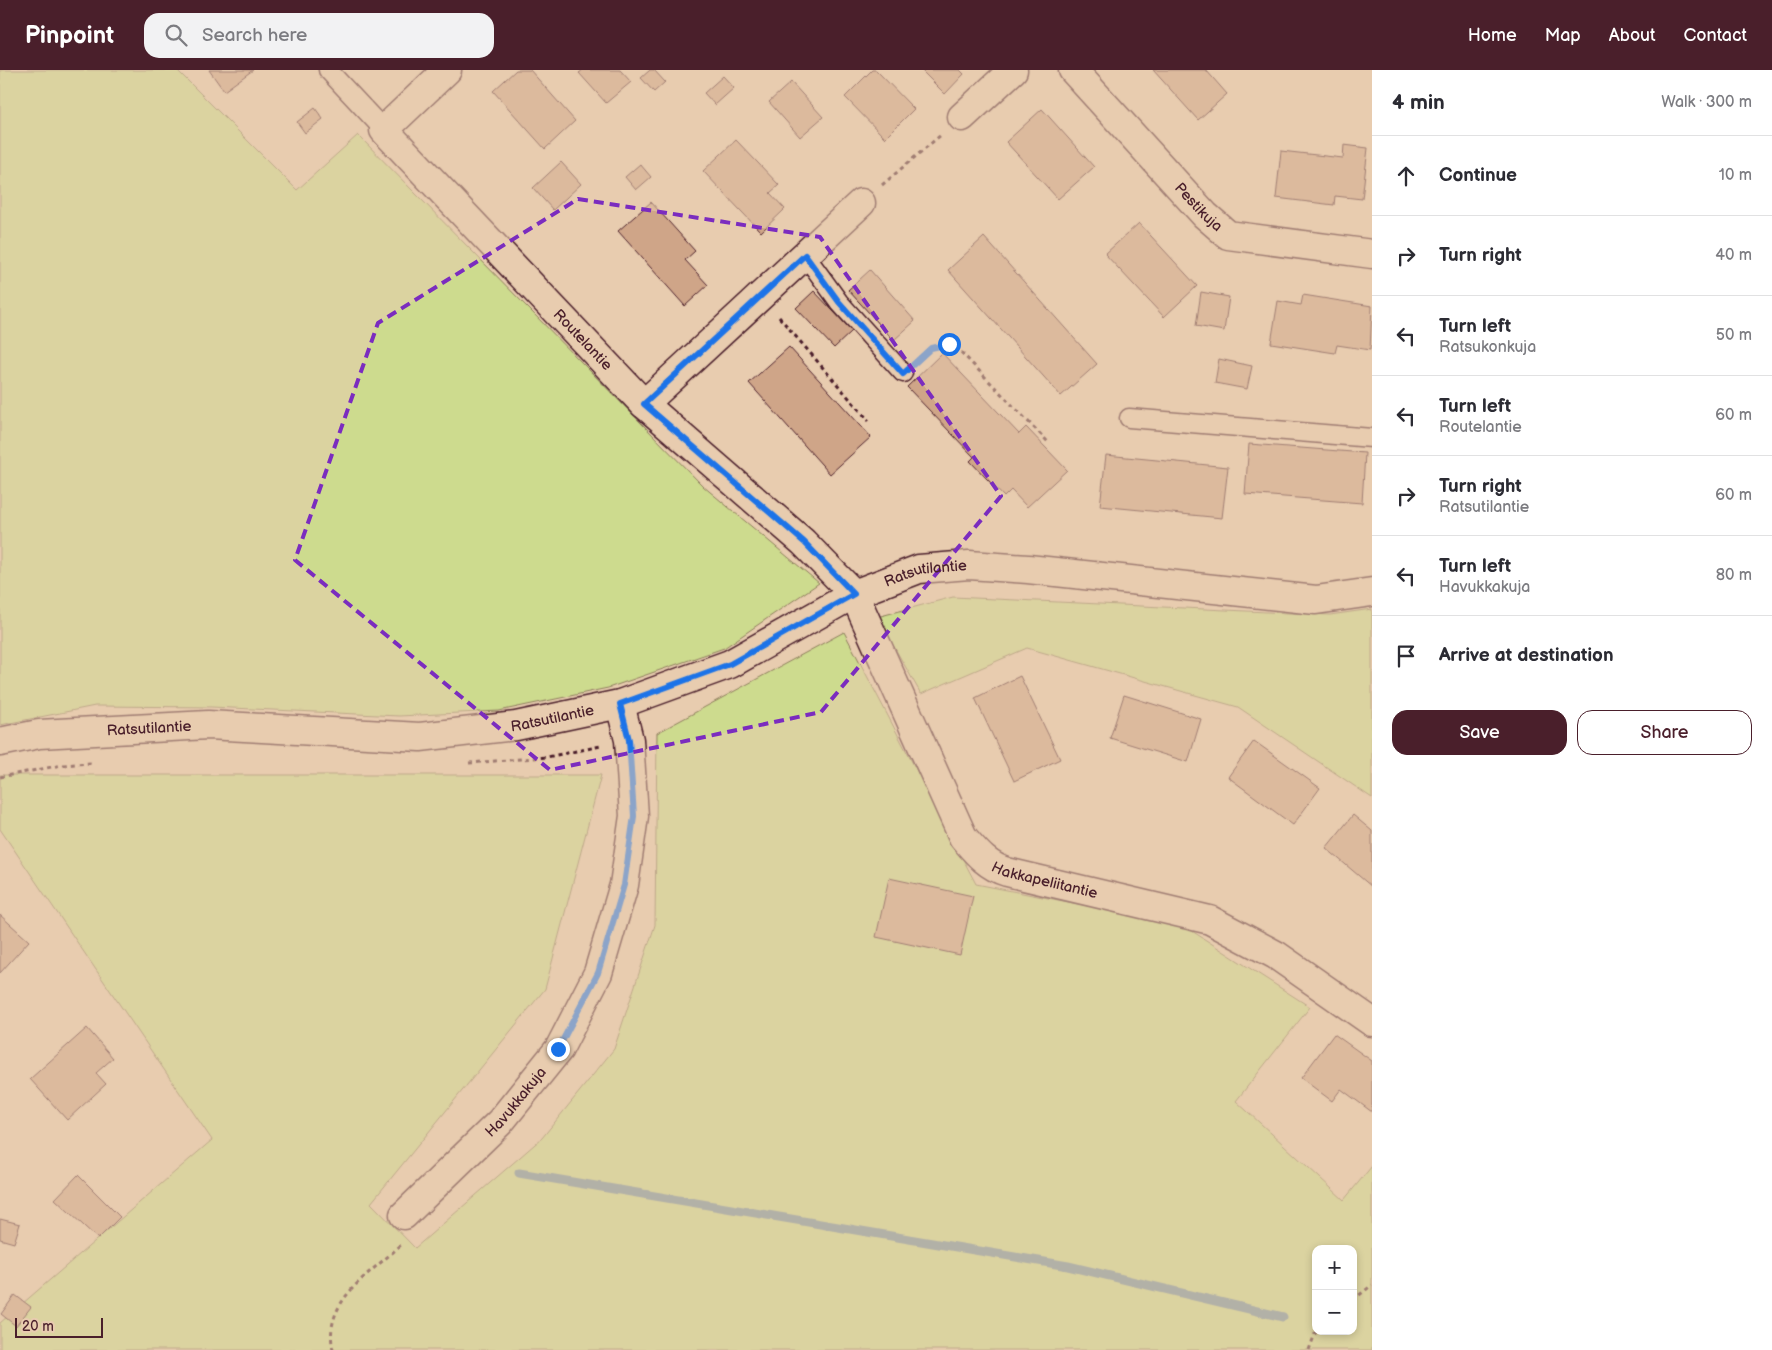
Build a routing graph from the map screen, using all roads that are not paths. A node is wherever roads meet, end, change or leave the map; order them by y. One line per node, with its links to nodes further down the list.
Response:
1 (328, 70): 6 (lane, Routelantie)
2 (447, 70): 6 (street)
3 (1013, 70): 5 (street)
4 (1073, 70): 8 (street, Pestikuja)
5 (962, 116)
6 (384, 130): 11 (street, Routelantie)
7 (860, 204): 9 (street)
8 (1372, 254)
9 (805, 255): 10 (lane); 11 (street)
10 (903, 374)
11 (644, 404): 15 (street, Routelantie)
12 (1129, 418): 13 (lane)
13 (1372, 438)
14 (1372, 592): 15 (street, Ratsutilantie)
15 (854, 594): 16 (street, Ratsutilantie); 18 (street, Hakkapeliitantie)
16 (620, 704): 17 (street, Ratsutilantie); 19 (street, Havukkakuja)
17 (0, 742)
18 (1372, 1022)
19 (404, 1215)

